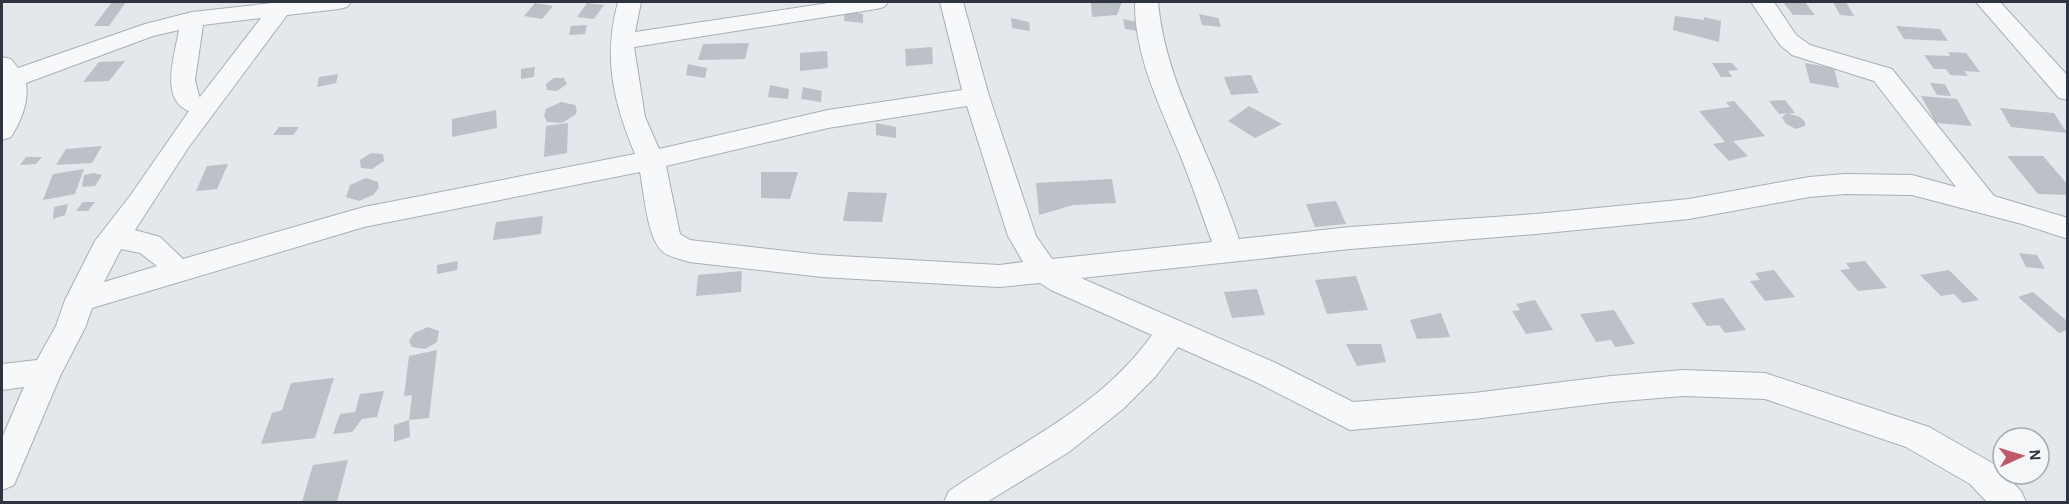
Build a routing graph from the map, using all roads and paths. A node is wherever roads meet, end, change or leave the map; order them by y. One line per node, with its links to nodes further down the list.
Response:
1 (339, 2): 8 (street)
2 (629, 2): 10 (street)
3 (876, 2): 10 (street)
4 (952, 2): 13 (street)
5 (1146, 2): 20 (street)
6 (1763, 2): 17 (street)
7 (1988, 2): 12 (street)
8 (279, 10): 9 (street); 14 (street)
9 (192, 19): 11 (street); 14 (street)
10 (621, 41): 16 (street)
11 (7, 72): 15 (street)
12 (2067, 92)
13 (976, 96): 16 (street); 22 (street)
14 (204, 108): 19 (street)
15 (2, 131)
16 (651, 160): 21 (street); 22 (street)
17 (1984, 203): 18 (street); 20 (street)
18 (2067, 229)
19 (114, 237): 21 (street); 23 (street)
20 (1229, 250): 22 (street)
21 (177, 271): 23 (street)
22 (1046, 271): 24 (street)
23 (80, 300): 25 (street)
24 (1172, 331): 28 (street); 29 (street)
25 (46, 372): 26 (street); 27 (street)
26 (2, 377)
27 (2, 475)
28 (961, 502)
29 (2009, 502)

